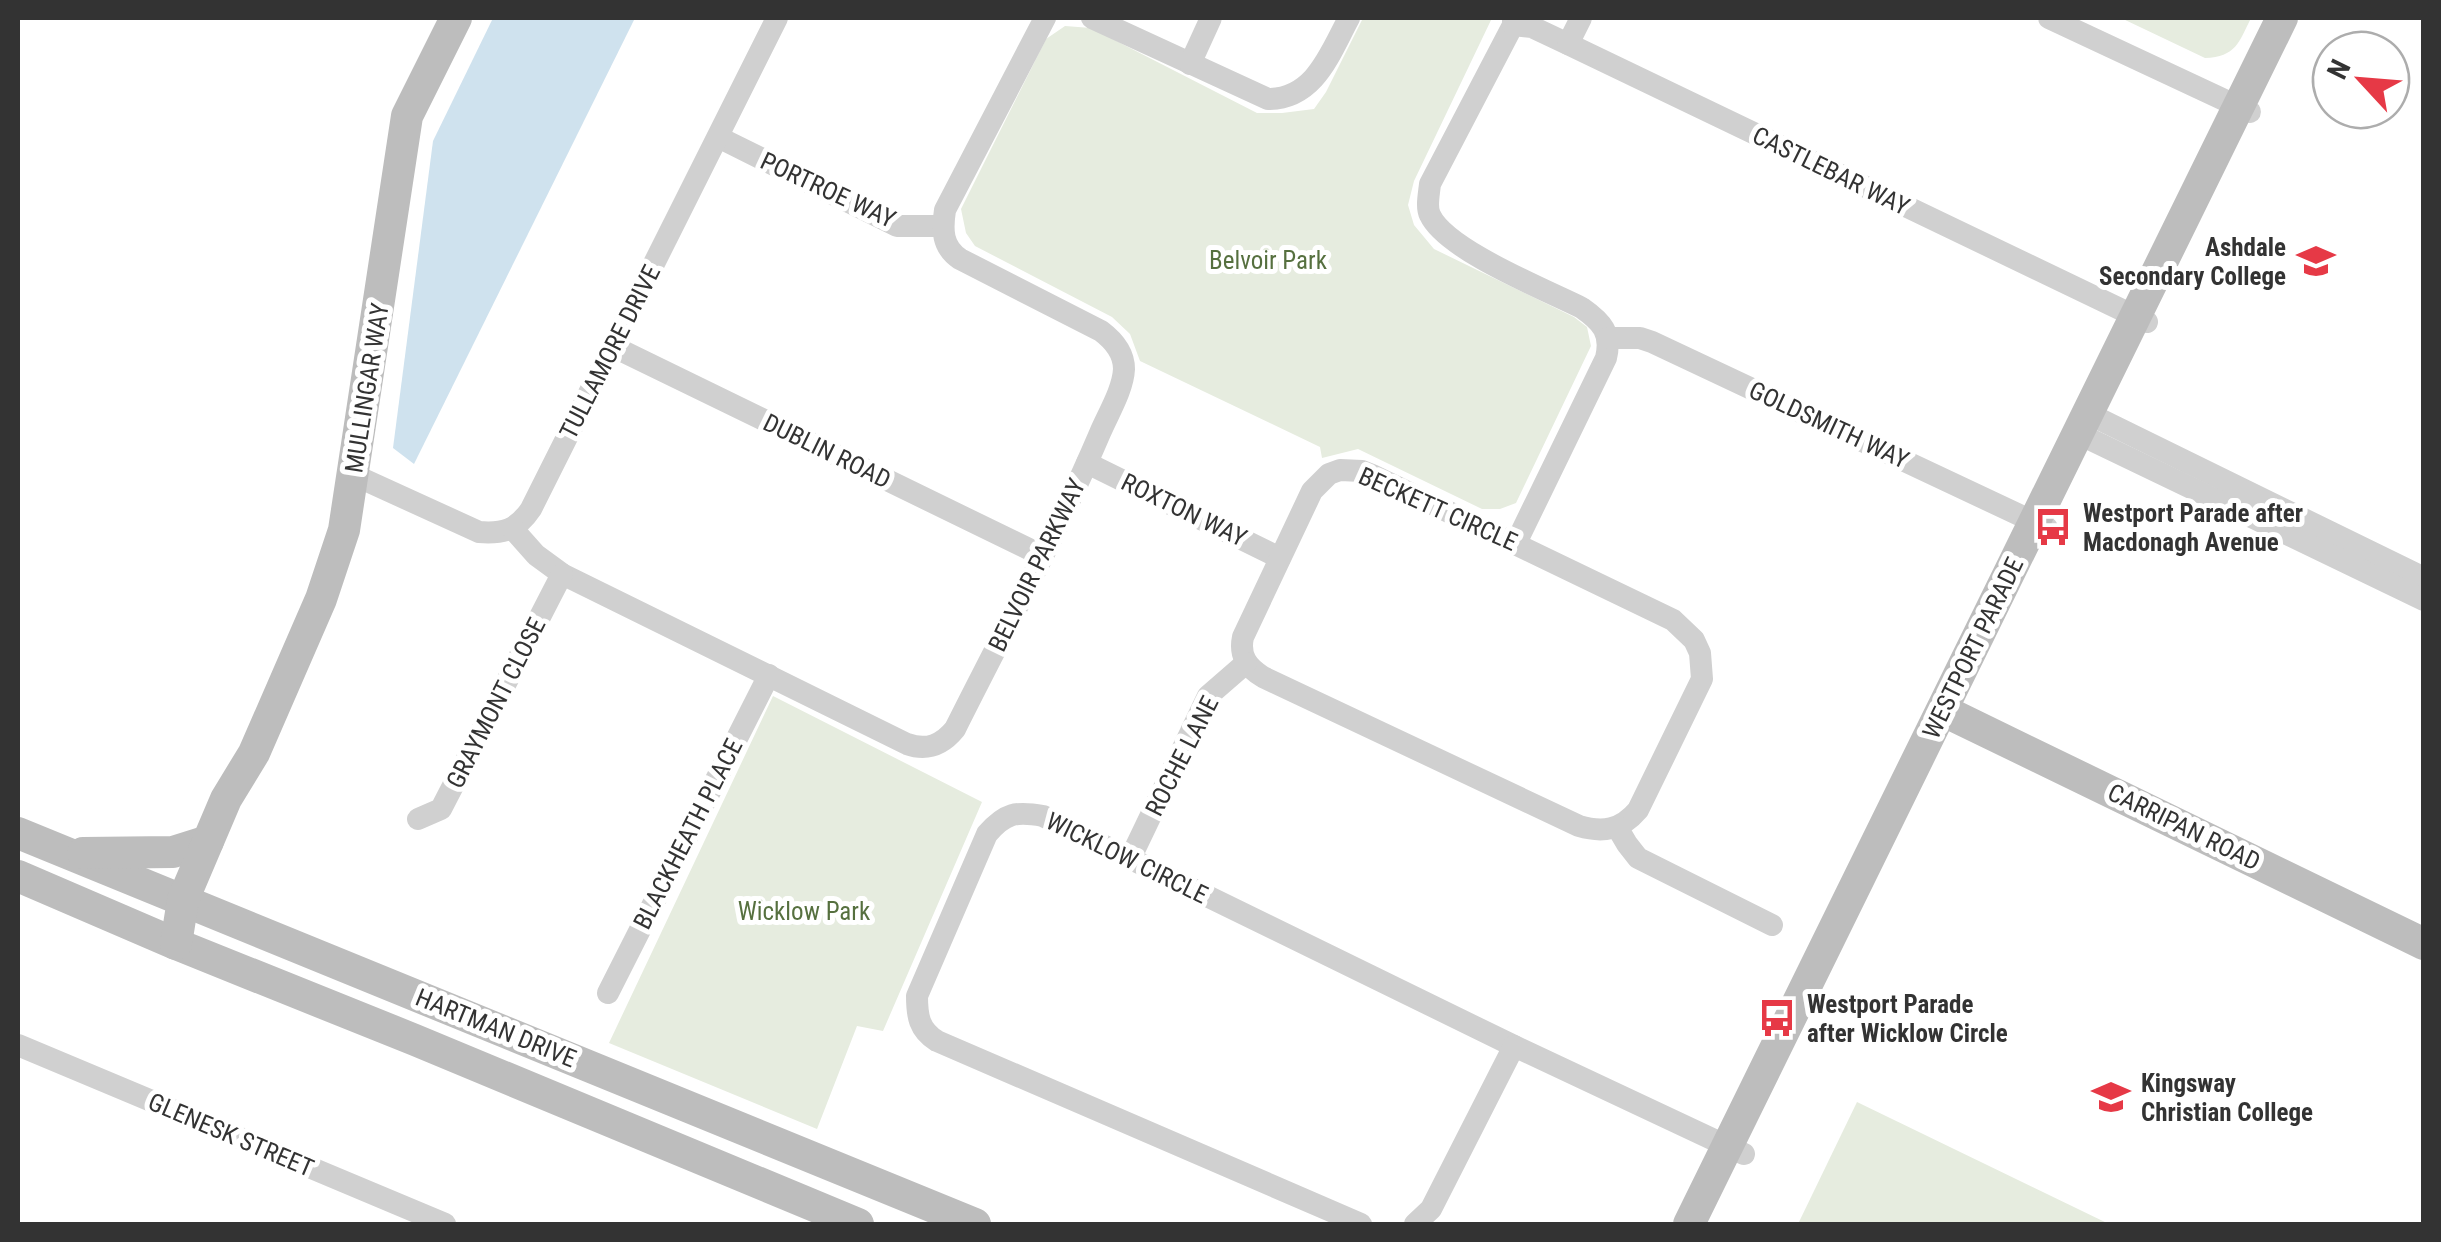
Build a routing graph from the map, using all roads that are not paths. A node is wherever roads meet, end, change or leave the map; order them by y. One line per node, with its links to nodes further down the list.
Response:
1 (456, 18): 22 (street, MULLINGAR WAY)
2 (777, 18): 15 (street, TULLAMORE DRIVE)
3 (1044, 18): 16 (street)
4 (1092, 18): 13 (street)
5 (1211, 18): 13 (street)
6 (1348, 18): 13 (street)
7 (1581, 18): 12 (street)
8 (2050, 18): 14 (street)
9 (2282, 18): 14 (street, WESTPORT PARADE)
10 (2296, 18): 14 (street, WESTPORT PARADE)
11 (1513, 21): 12 (street, CASTLEBAR WAY); 18 (street)
12 (1568, 44): 17 (street, CASTLEBAR WAY)
13 (1190, 64)
14 (2244, 110): 17 (street, WESTPORT PARADE)
15 (718, 138): 16 (street, PORTROE WAY); 19 (street, TULLAMORE DRIVE)
16 (943, 226): 21 (street, BELVOIR PARKWAY)
17 (2140, 319): 20 (street, WESTPORT PARADE)
18 (1608, 338): 23 (street, GOLDSMITH WAY); 25 (street)
19 (612, 346): 24 (street, TULLAMORE DRIVE); 26 (street, DUBLIN ROAD)
20 (2089, 427): 23 (street, WESTPORT PARADE); 29 (street); 30 (street)
21 (1087, 462): 26 (street, BELVOIR PARKWAY); 27 (street, ROXTON WAY)
22 (354, 476): 24 (street); 34 (street, MULLINGAR WAY)
23 (2041, 525): 33 (street, WESTPORT PARADE)
24 (512, 528): 28 (street, BELVOIR PARKWAY)
25 (1516, 543): 27 (street, BECKETT CIRCLE); 36 (street, BECKETT CIRCLE)
26 (1041, 555): 32 (street, BELVOIR PARKWAY)
27 (1280, 558): 31 (street, BECKETT CIRCLE)
28 (562, 574): 32 (street, BELVOIR PARKWAY); 35 (street, GRAYMONT CLOSE)
29 (2424, 578)
30 (2424, 600)
31 (1246, 663): 36 (street); 40 (street, ROCHE LANE)
32 (769, 675): 47 (street, BLACKHEATH PLACE)
33 (1955, 706): 44 (street, CARRIPAN ROAD); 46 (street, CARRIPAN ROAD); 50 (street, WESTPORT PARADE)
34 (254, 752): 38 (street, MULLINGAR WAY); 42 (street, MULLINGAR WAY)
35 (418, 819)
36 (1617, 827): 43 (street)
37 (18, 833): 39 (street, HARTMAN DRIVE)
38 (208, 842): 39 (street); 42 (street, MULLINGAR WAY)
39 (69, 854): 42 (street, HARTMAN DRIVE)
40 (1130, 858): 49 (street, WICKLOW CIRCLE); 54 (street, WICKLOW CIRCLE)
41 (18, 876): 45 (street, HARTMAN DRIVE)
42 (191, 903): 45 (street, MULLINGAR WAY); 53 (street, HARTMAN DRIVE)
43 (1772, 924)
44 (2424, 924)
45 (176, 944): 52 (street, HARTMAN DRIVE)
46 (2424, 944)
47 (608, 993)
48 (18, 1045): 51 (street, GLENESK STREET)
49 (1514, 1046): 50 (street, WICKLOW CIRCLE); 55 (street)
50 (1736, 1150): 56 (street, WESTPORT PARADE); 57 (street, WESTPORT PARADE)
51 (446, 1224)
52 (858, 1224)
53 (975, 1224)
54 (1361, 1224)
55 (1415, 1224)
56 (1689, 1224)
57 (1709, 1224)

